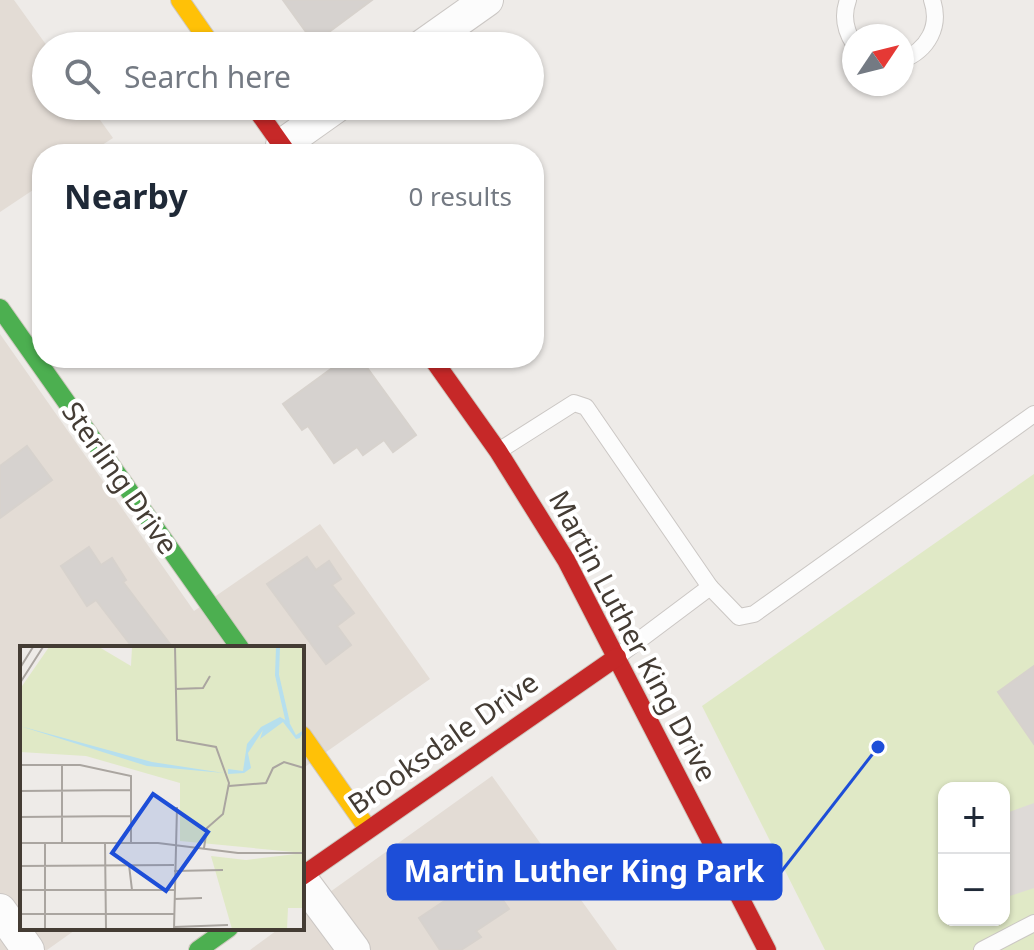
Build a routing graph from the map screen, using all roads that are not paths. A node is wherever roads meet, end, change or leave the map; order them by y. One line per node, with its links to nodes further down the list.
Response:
1 (180, 0): 6 (street)
2 (487, 0): 7 (street)
3 (848, 0): 5 (lane)
4 (932, 0): 8 (lane)
5 (845, 24)
6 (202, 32)
7 (442, 32)
8 (914, 55)
9 (264, 120): 11 (street)
10 (320, 120): 12 (street)
11 (281, 144)
12 (292, 144)
13 (0, 308): 14 (street, Sterling Drive)
14 (32, 353)
15 (42, 368): 20 (street, Sterling Drive)
16 (439, 368): 18 (street, Martin Luther King Drive)
17 (1034, 414): 19 (lane)
18 (498, 451): 19 (lane); 21 (street, Martin Luther King Drive)
19 (710, 587): 21 (lane)
20 (239, 646)
21 (617, 657): 23 (street, Brooksdale Drive); 32 (street, Martin Luther King Drive)
22 (304, 738): 23 (street)
23 (368, 829): 24 (street, Brooksdale Drive)
24 (304, 877)
25 (304, 881): 31 (street)
26 (0, 910): 29 (street)
27 (1034, 923): 33 (lane)
28 (226, 930): 30 (street)
29 (28, 950)
30 (198, 950)
31 (354, 950)
32 (767, 950)
33 (982, 950)

